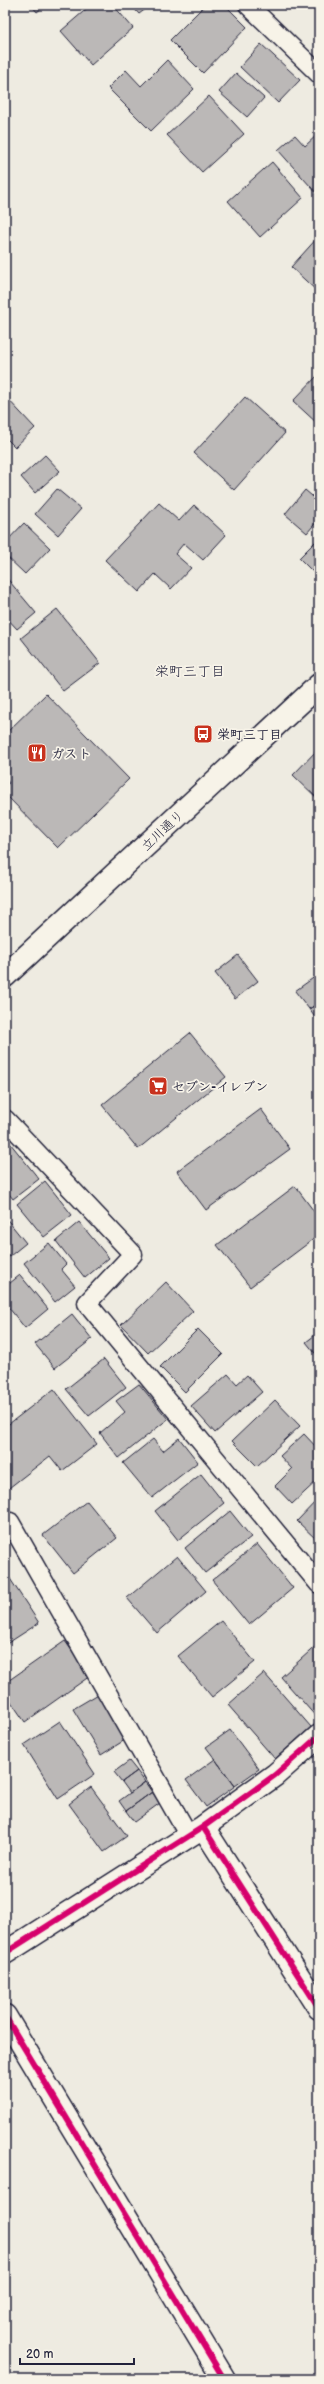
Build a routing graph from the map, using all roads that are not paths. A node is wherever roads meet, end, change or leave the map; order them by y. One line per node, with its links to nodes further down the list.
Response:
1 (248, 5): 2 (lane)
2 (319, 74)
3 (319, 685): 4 (street, 立川通り)
4 (5, 976)
5 (5, 1120): 7 (lane)
6 (10, 1522): 9 (lane)
7 (319, 1584)
8 (319, 1736): 9 (street)
9 (196, 1832): 10 (street); 11 (street)
10 (5, 1953)
11 (319, 2008)
12 (5, 2016): 13 (street)
13 (224, 2379)

